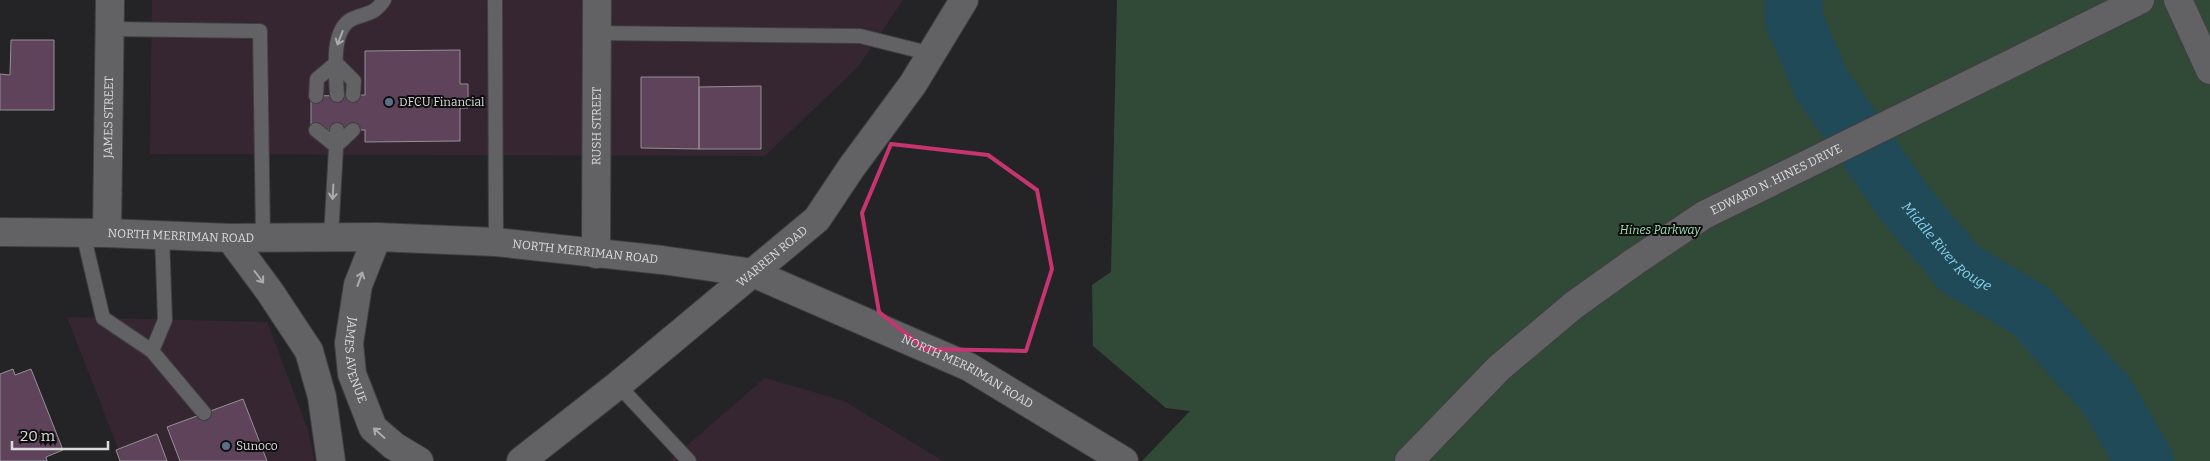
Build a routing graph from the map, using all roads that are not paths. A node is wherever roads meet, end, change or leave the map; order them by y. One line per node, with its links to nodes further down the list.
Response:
1 (110, 0): 8 (street, JAMES STREET)
2 (384, 0): 11 (lane, one-way to 11)
3 (495, 0): 27 (lane)
4 (597, 0): 9 (street, RUSH STREET)
5 (964, 0): 10 (street, WARREN ROAD)
6 (2140, 0): 38 (street, EDWARD N. HINES DRIVE)
7 (2178, 0): 12 (street)
8 (109, 29): 21 (street, JAMES STREET); 26 (lane)
9 (596, 33): 10 (lane); 28 (street, RUSH STREET)
10 (932, 54): 29 (street, WARREN ROAD)
11 (336, 63): 13 (lane); 14 (lane); 15 (lane)
12 (2210, 70)
13 (337, 95)
14 (353, 95)
15 (316, 96)
16 (316, 130): 19 (lane)
17 (337, 130): 19 (lane)
18 (353, 130): 19 (lane)
19 (336, 146): 23 (lane, one-way to 23)
20 (0, 232): 21 (street, NORTH MERRIMAN ROAD)
21 (95, 233): 22 (street, NORTH MERRIMAN ROAD); 30 (lane)
22 (162, 235): 25 (street, NORTH MERRIMAN ROAD); 30 (lane)
23 (331, 237): 24 (street, NORTH MERRIMAN ROAD); 26 (street, NORTH MERRIMAN ROAD)
24 (377, 237): 27 (street, NORTH MERRIMAN ROAD); 35 (street, JAMES AVENUE, one-way to 24)
25 (230, 238): 26 (street, NORTH MERRIMAN ROAD); 34 (street, one-way to 34)
26 (263, 238)
27 (496, 242): 28 (street, NORTH MERRIMAN ROAD)
28 (596, 254): 29 (street, NORTH MERRIMAN ROAD)
29 (752, 273): 31 (street, WARREN ROAD); 37 (street, NORTH MERRIMAN ROAD)
30 (152, 351): 32 (lane)
31 (618, 385): 33 (street, WARREN ROAD); 36 (lane)
32 (204, 413)
33 (528, 459)
34 (330, 461)
35 (419, 461)
36 (689, 461)
37 (1124, 461)
38 (1409, 461)

